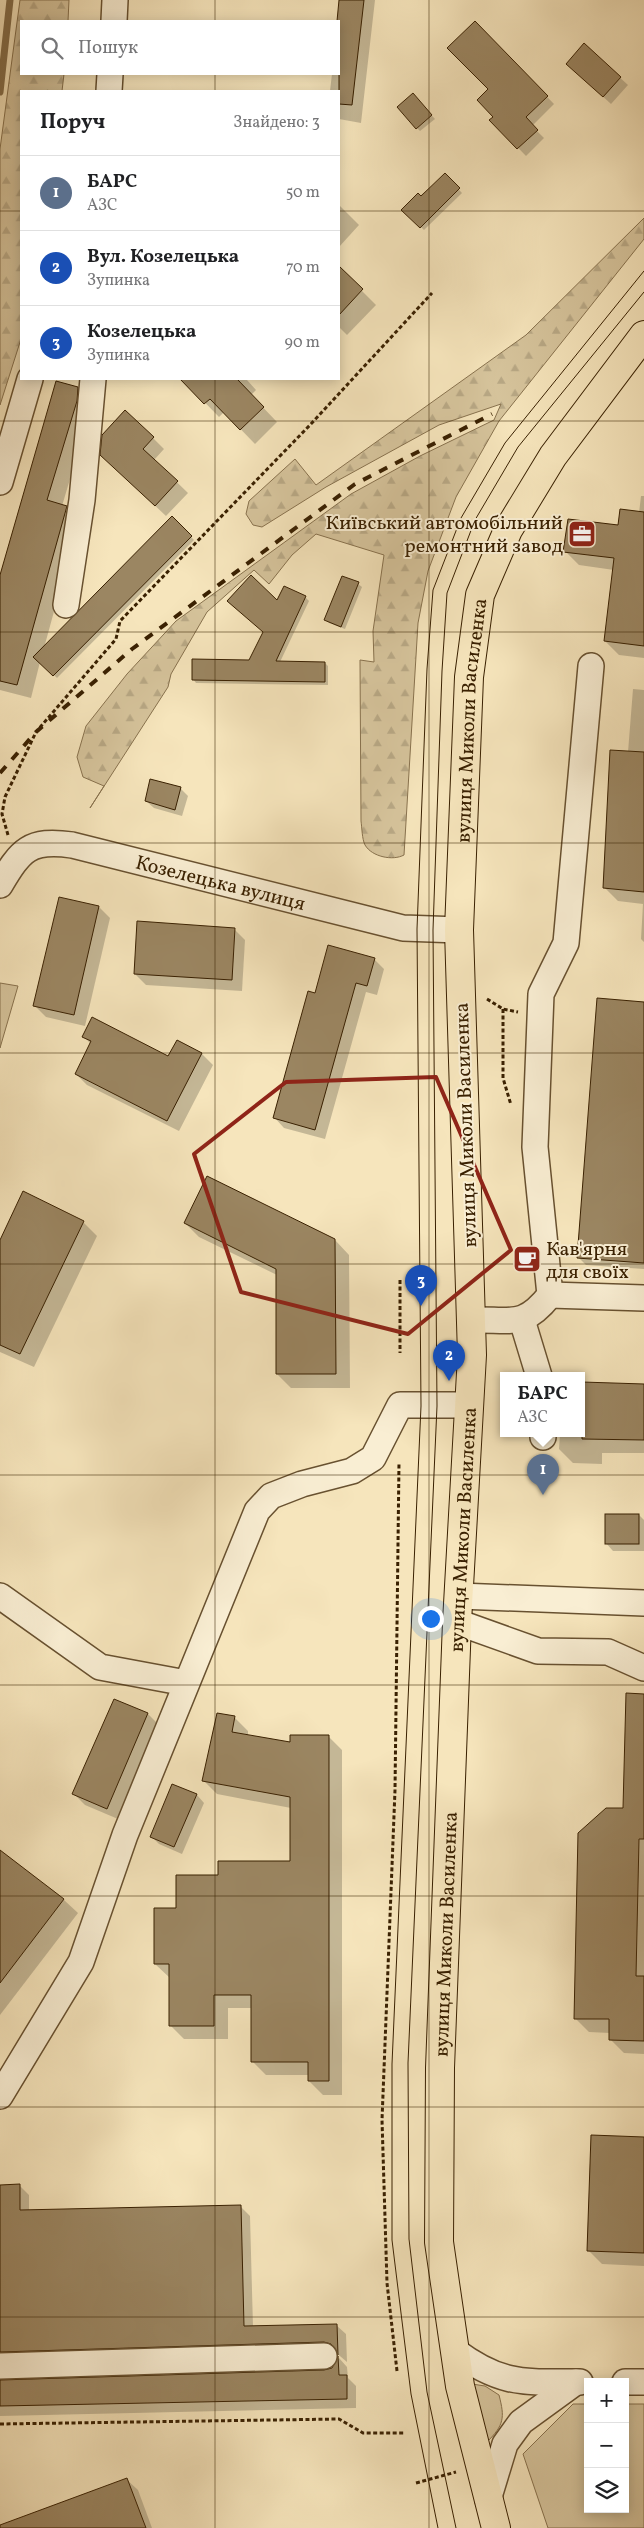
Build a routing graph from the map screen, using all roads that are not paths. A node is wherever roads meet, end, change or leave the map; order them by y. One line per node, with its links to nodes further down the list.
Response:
1 (115, 0): 2 (street)
2 (114, 20)
3 (110, 75): 4 (street)
4 (109, 90)
5 (644, 335): 12 (main road, вулиця Миколи Василенка)
6 (30, 380): 8 (street)
7 (93, 380): 9 (street)
8 (0, 482)
9 (66, 605)
10 (591, 666): 13 (street)
11 (0, 885): 12 (street, Козелецька вулиця)
12 (459, 930): 15 (main road, вулиця Миколи Василенка)
13 (550, 1295): 14 (street); 16 (street)
14 (644, 1298)
15 (472, 1320): 16 (street); 18 (main road, вулиця Миколи Василенка)
16 (522, 1320): 17 (street)
17 (538, 1372)
18 (469, 1405): 21 (main road, вулиця Миколи Василенка); 23 (street)
19 (0, 1596): 23 (street)
20 (644, 1603): 21 (street)
21 (458, 1609): 22 (street); 25 (main road, вулиця Миколи Василенка)
22 (644, 1668)
23 (186, 1683): 24 (street)
24 (0, 2096)
25 (455, 2351): 28 (street); 31 (main road, вулиця Миколи Василенка)
26 (324, 2356): 27 (street)
27 (0, 2366)
28 (582, 2382): 31 (street)
29 (629, 2382): 30 (street)
30 (644, 2382)
31 (488, 2500): 32 (main road, вулиця Миколи Василенка)
32 (496, 2528)

